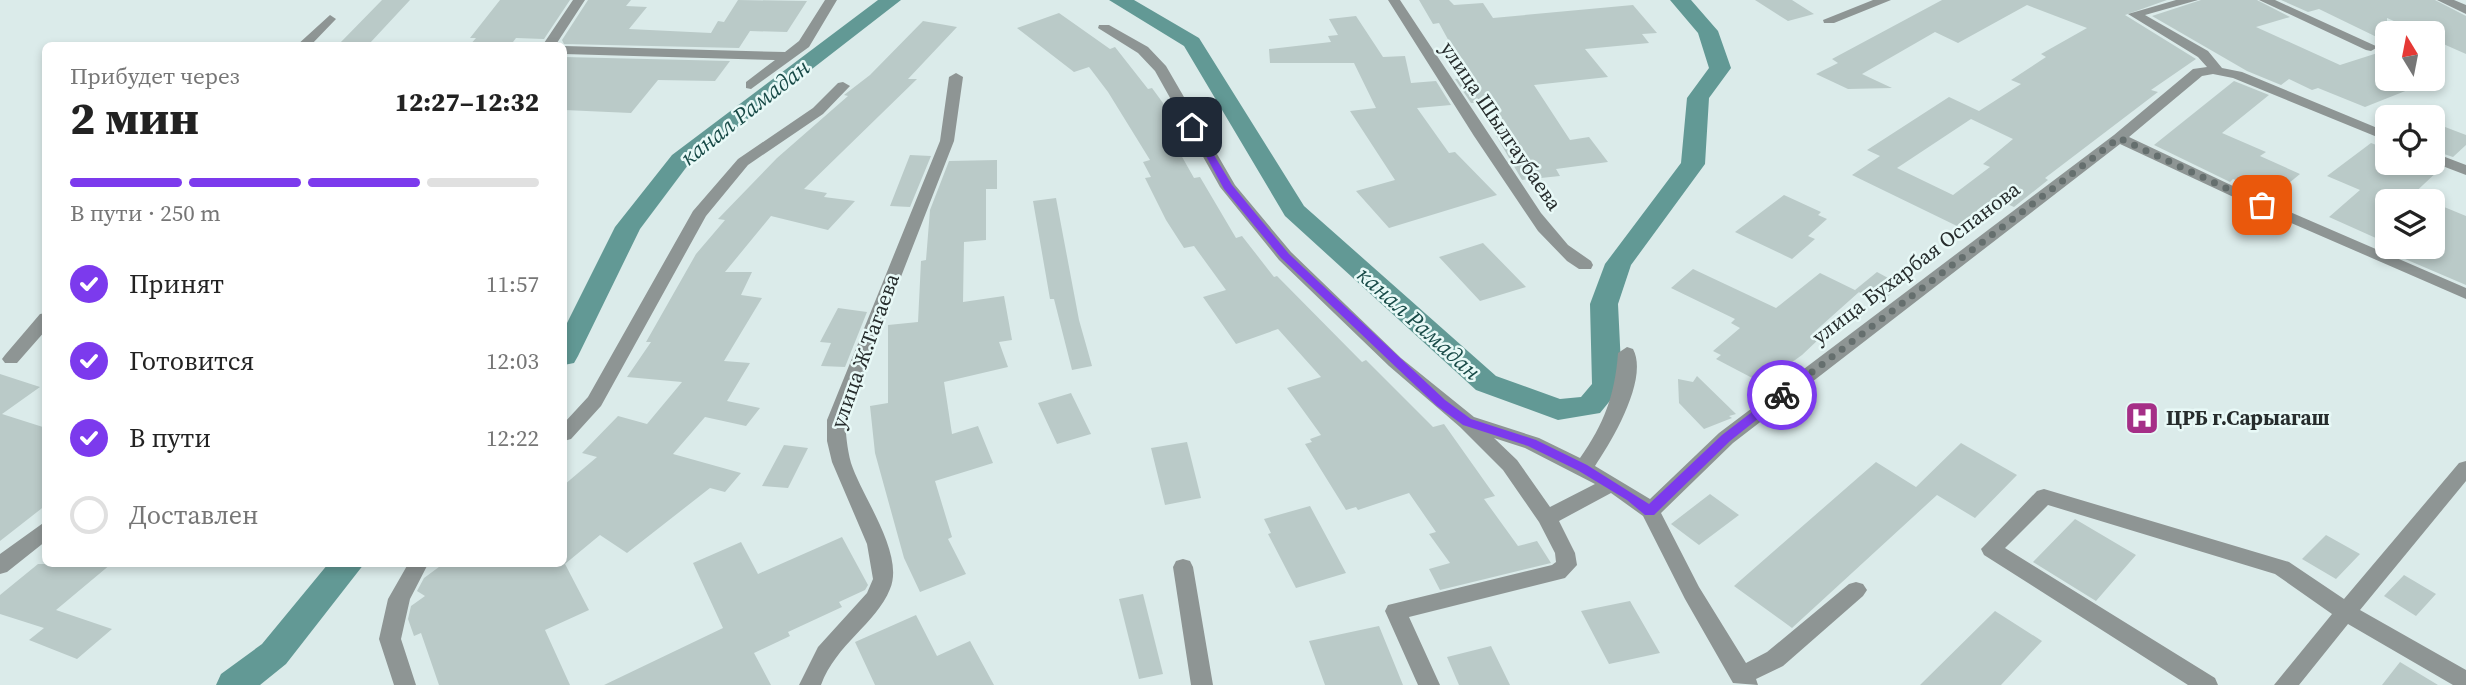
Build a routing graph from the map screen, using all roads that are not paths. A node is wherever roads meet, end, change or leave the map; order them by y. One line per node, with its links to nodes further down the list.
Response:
1 (579, 0): 14 (street)
2 (831, 0): 17 (street)
3 (1394, 0): 26 (street, улица Шылгаубаева)
4 (1885, 0): 11 (street)
5 (2192, 0): 8 (street)
6 (2265, 0): 15 (street)
7 (2443, 0): 9 (street)
8 (2170, 1): 18 (street)
9 (2466, 10)
10 (330, 19): 13 (street)
11 (1829, 20)
12 (1104, 28): 31 (street)
13 (306, 42)
14 (551, 42)
15 (2371, 47)
16 (567, 50): 17 (street)
17 (786, 56): 20 (street)
18 (2217, 70): 22 (street); 23 (street, улица Бухарбая Оспанова)
19 (956, 78): 47 (street, улица Ж.Тагаева)
20 (751, 85)
21 (843, 86): 32 (street)
22 (2375, 132)
23 (2119, 138): 27 (street); 36 (street, улица Бухарбая Оспанова)
24 (2445, 161): 25 (street)
25 (2466, 170)
26 (1584, 265)
27 (2466, 294)
28 (42, 323): 30 (street)
29 (1627, 353): 33 (street)
30 (11, 359)
31 (1467, 422): 33 (street); 37 (street)
32 (567, 431)
33 (1583, 468): 35 (street)
34 (2466, 468): 43 (street)
35 (1611, 484): 36 (street); 37 (street)
36 (1650, 511): 44 (street)
37 (1547, 518): 49 (street)
38 (42, 532): 39 (street)
39 (0, 566)
40 (416, 567): 46 (street)
41 (1183, 567): 48 (street)
42 (1856, 590): 44 (street)
43 (2347, 613): 45 (street); 50 (street); 51 (street)
44 (1744, 681)
45 (2466, 681)
46 (405, 685)
47 (810, 685)
48 (1202, 685)
49 (1429, 685)
50 (2207, 685)
51 (2285, 685)

